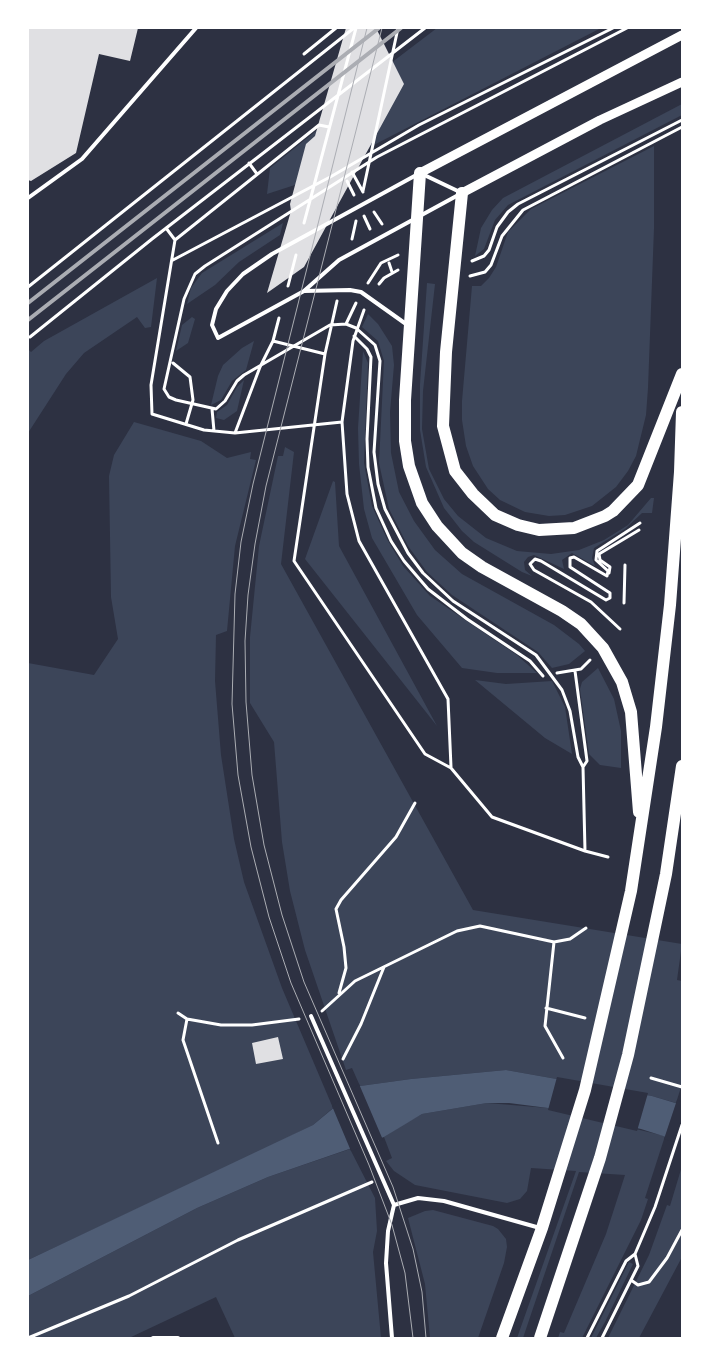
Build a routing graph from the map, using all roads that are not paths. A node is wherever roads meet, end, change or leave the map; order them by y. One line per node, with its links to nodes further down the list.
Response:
1 (196, 28): 6 (lane)
2 (682, 35): 4 (street)
3 (682, 82): 5 (street)
4 (420, 173): 5 (lane); 7 (main road); 8 (lane)
5 (462, 193): 7 (lane); 10 (main road)
6 (28, 198)
7 (418, 217): 8 (lane); 9 (main road)
8 (304, 291): 9 (lane)
9 (409, 326): 13 (main road)
10 (682, 374)
11 (682, 412): 13 (main road)
12 (681, 779): 21 (main road)
13 (641, 837): 16 (main road)
14 (311, 1016): 15 (lane)
15 (394, 1205): 16 (lane); 19 (lane)
16 (542, 1228): 20 (main road)
17 (153, 1338): 18 (lane)
18 (178, 1338)
19 (392, 1338)
20 (502, 1338)
21 (540, 1338)

